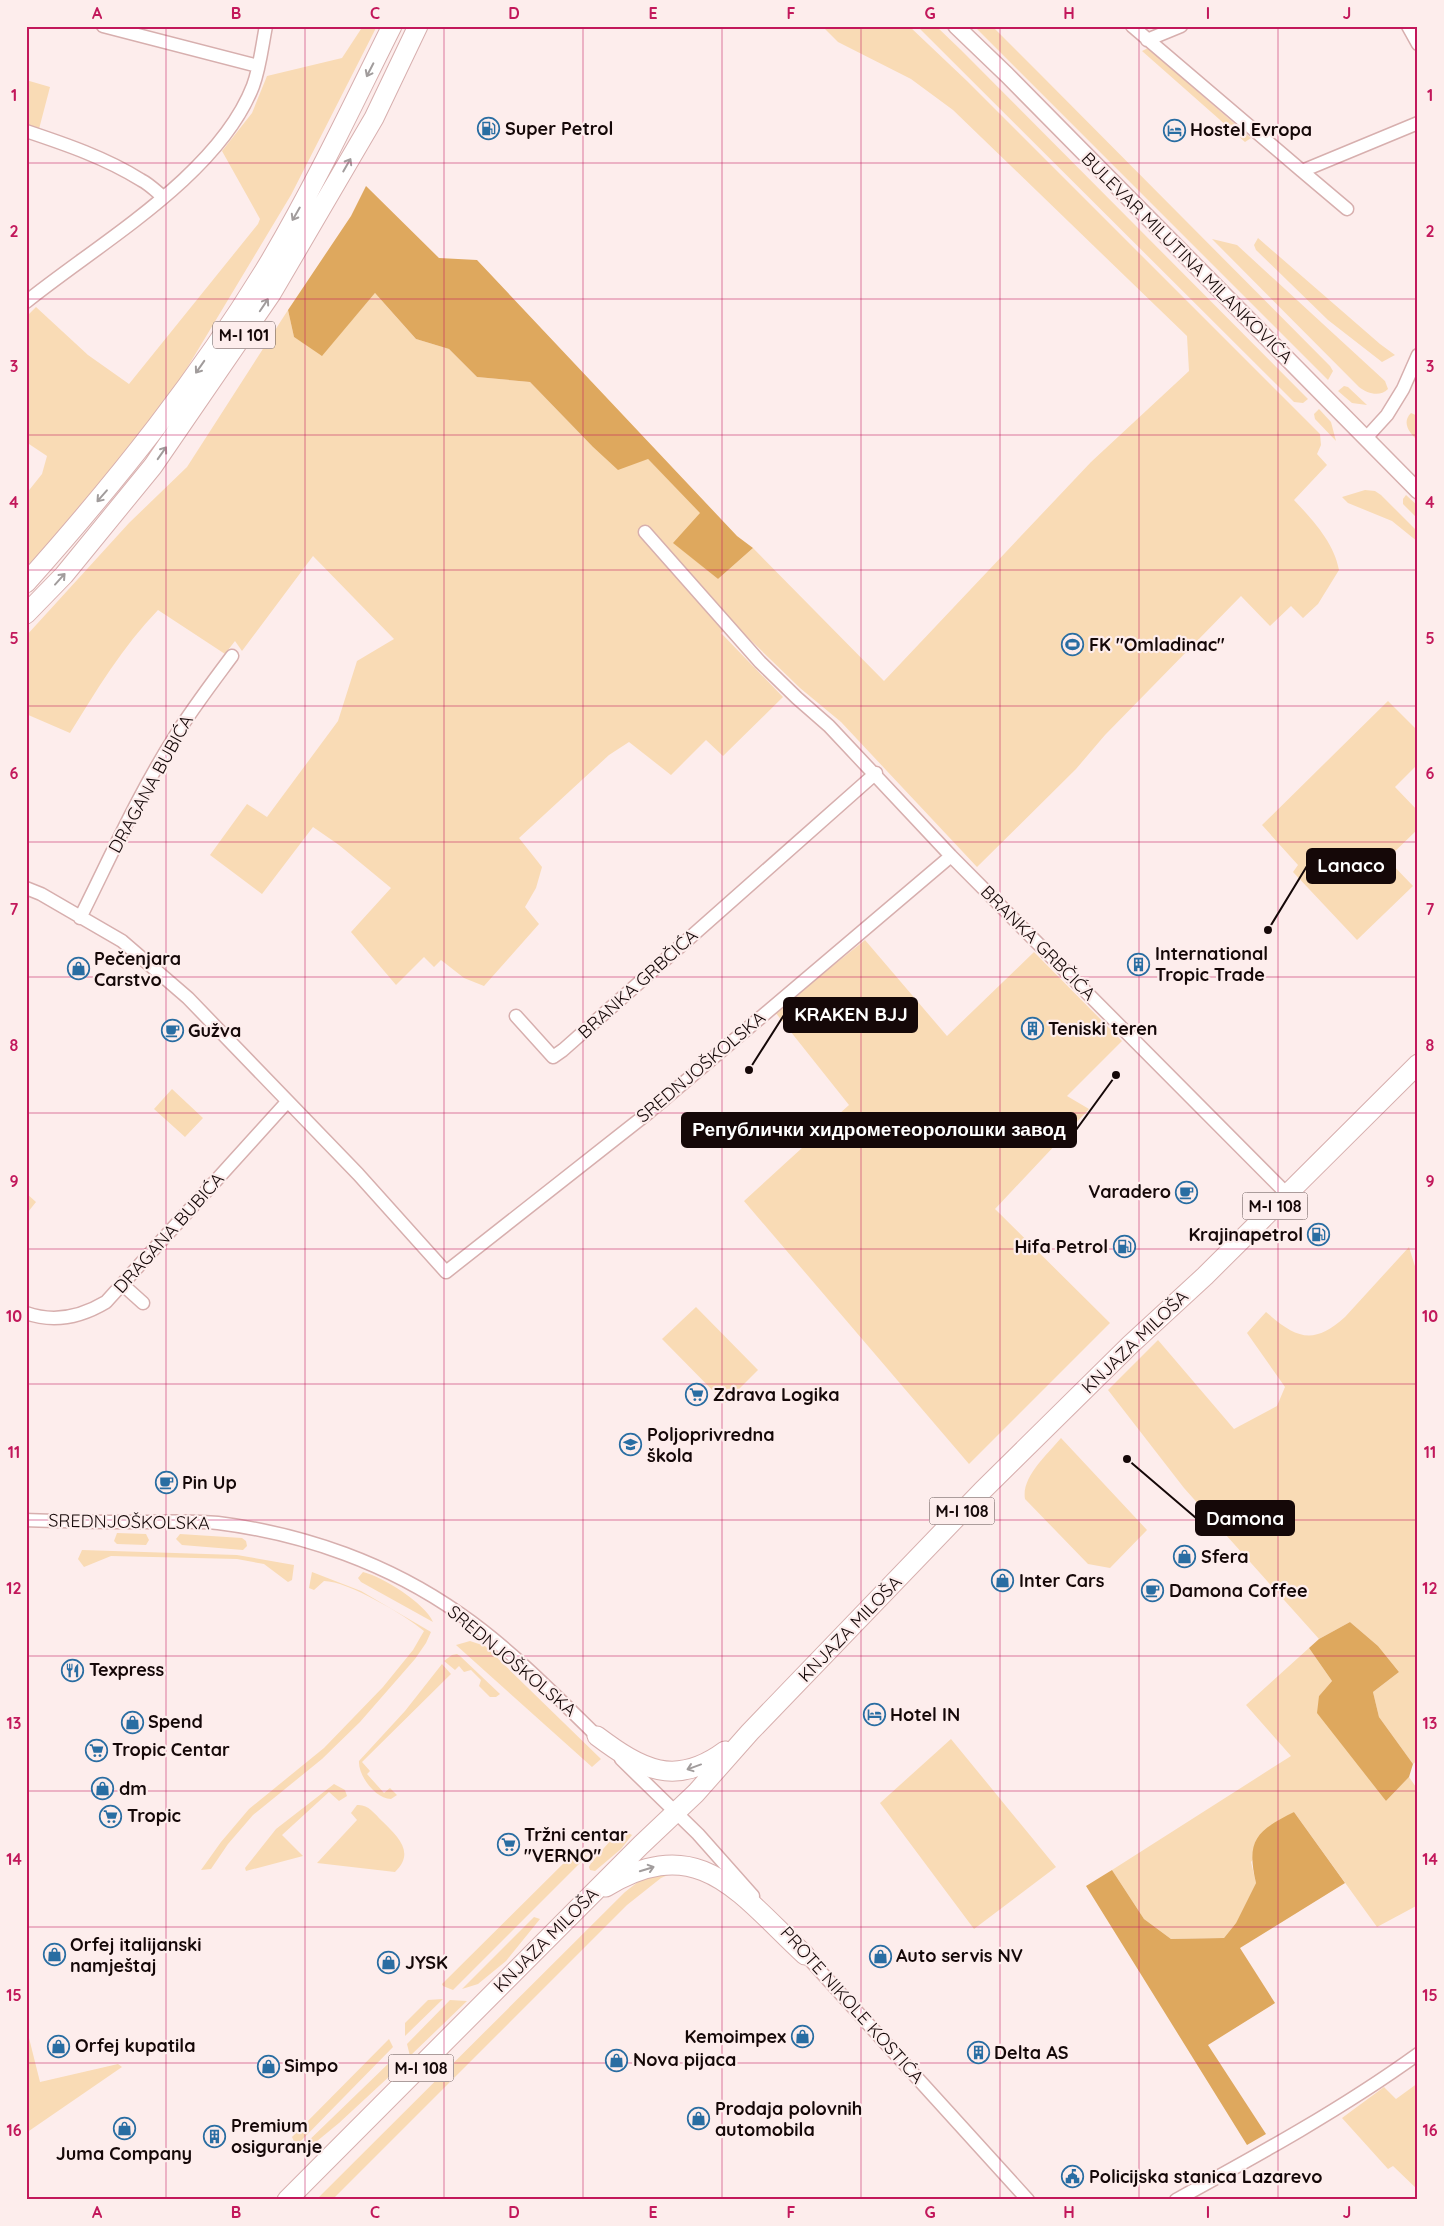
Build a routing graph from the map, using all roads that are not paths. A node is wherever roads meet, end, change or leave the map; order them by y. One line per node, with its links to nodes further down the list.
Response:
1 (103, 26): 11 (street)
2 (266, 26): 11 (street)
3 (392, 26): 22 (main road, M-I 101, one-way to 22)
4 (418, 26): 23 (main road, M-I 101, one-way to 4)
5 (956, 26): 19 (street, BULEVAR MILUTINA MILANKOVIĆA)
6 (1132, 26): 9 (street)
7 (1181, 26): 9 (street)
8 (1408, 26): 10 (street)
9 (1147, 40): 14 (street)
10 (1418, 44)
11 (258, 66): 15 (street)
12 (1418, 123): 14 (street)
13 (26, 131): 15 (street)
14 (1302, 171): 16 (street)
15 (163, 197): 17 (street)
16 (1347, 208)
17 (26, 302)
18 (1418, 355): 19 (street)
19 (1366, 438): 20 (street, BULEVAR MILUTINA MILANKOVIĆA)
20 (1418, 491)
21 (645, 532): 25 (street, BRANKA GRBČIĆA)
22 (26, 583)
23 (26, 614)
24 (232, 656): 28 (street, DRAGANA BUBIĆA)
25 (876, 773): 26 (street, BRANKA GRBČIĆA); 29 (street, BRANKA GRBČIĆA)
26 (951, 856): 31 (street, SREDNJOŠKOLSKA); 32 (street, BRANKA GRBČIĆA)
27 (26, 888): 28 (street)
28 (80, 918): 31 (street)
29 (516, 1016)
30 (1418, 1064): 32 (main road, KNJAZA MILOŠA / M-I 108)
31 (287, 1102): 33 (street, DRAGANA BUBIĆA)
32 (1287, 1194): 37 (main road, KNJAZA MILOŠA / M-I 108)
33 (123, 1286): 34 (street); 35 (street, DRAGANA BUBIĆA)
34 (142, 1303)
35 (26, 1313)
36 (26, 1520): 38 (street, SREDNJOŠKOLSKA)
37 (750, 1732): 38 (main road, one-way to 38); 39 (main road, KNJAZA MILOŠA / M-I 108)
38 (597, 1736): 39 (street, SREDNJOŠKOLSKA)
39 (675, 1813): 40 (main road, KNJAZA MILOŠA / M-I 108); 41 (street, PROTE NIKOLE KOSTIĆA)
40 (588, 1898): 41 (main road, one-way to 41); 43 (main road, KNJAZA MILOŠA / M-I 108)
41 (805, 1955): 44 (street, PROTE NIKOLE KOSTIĆA)
42 (1418, 2054): 45 (street)
43 (287, 2200)
44 (1028, 2200)
45 (1176, 2200)

